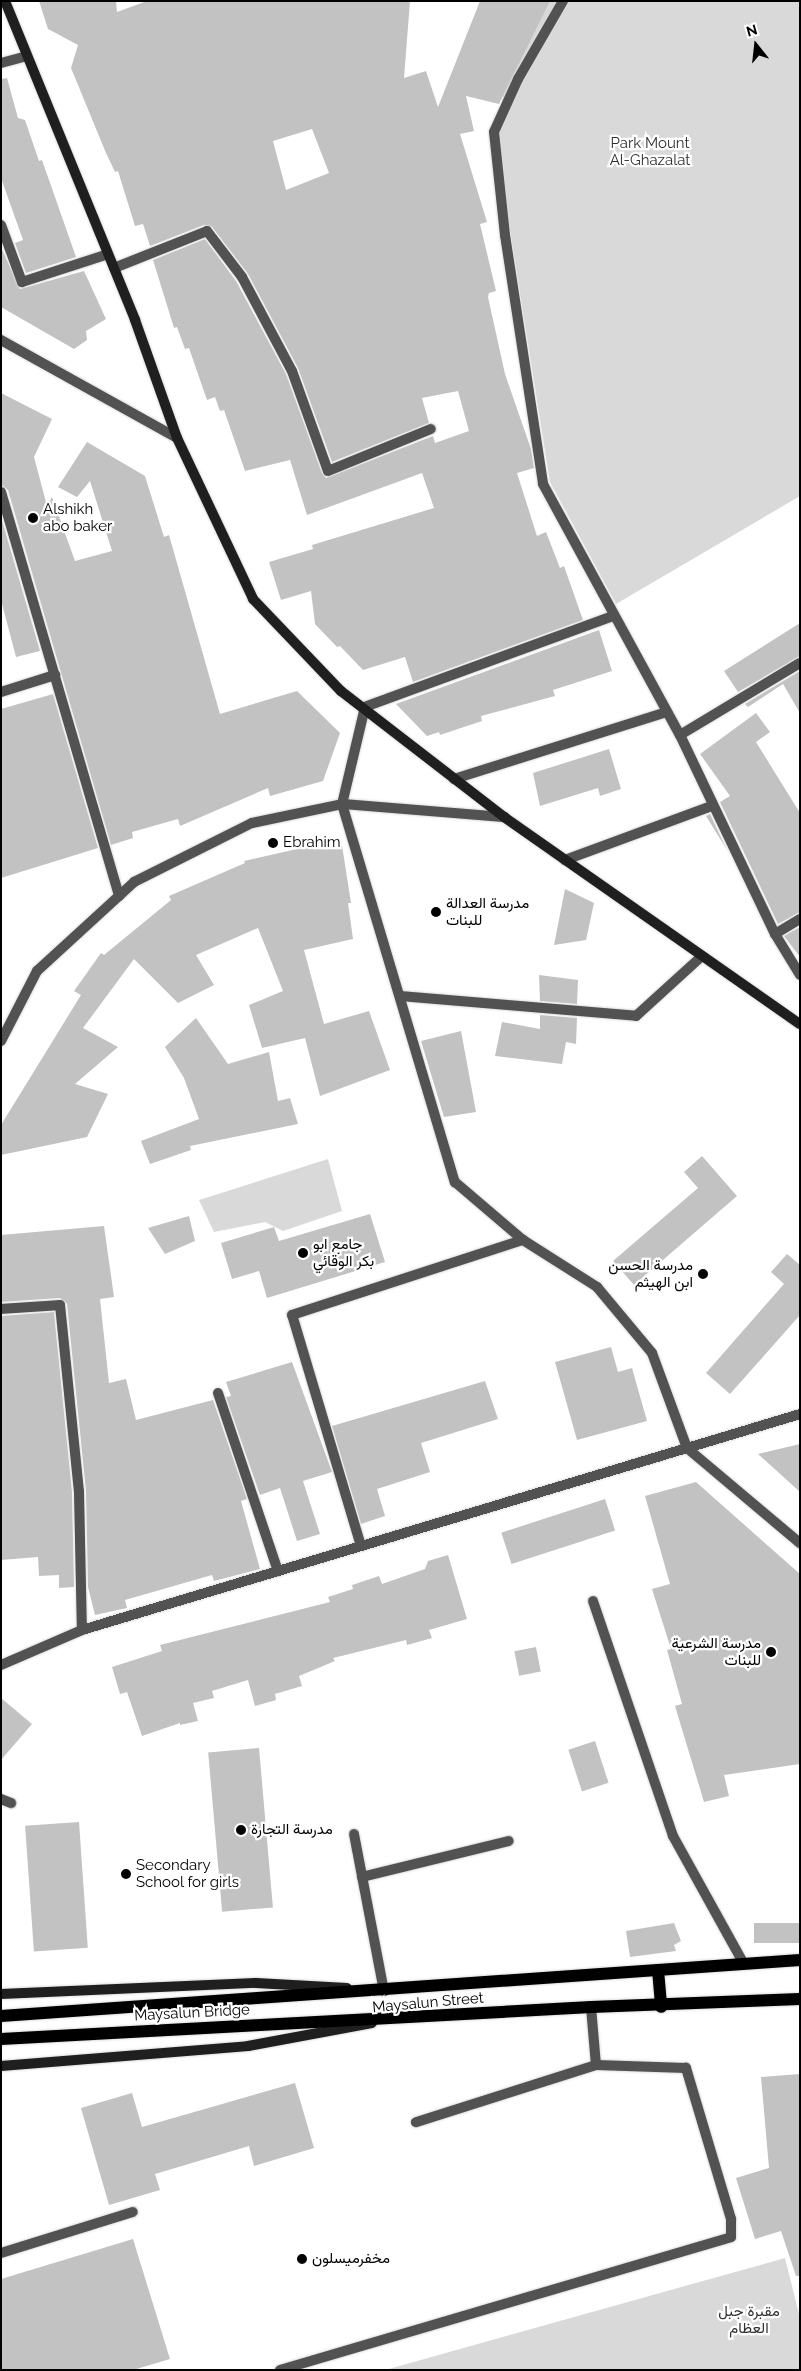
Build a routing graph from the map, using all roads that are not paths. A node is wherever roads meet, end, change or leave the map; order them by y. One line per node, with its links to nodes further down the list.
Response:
1 (5, 1): 3 (main road)
2 (563, 1): 12 (street)
3 (27, 56): 4 (street); 6 (main road)
4 (1, 63)
5 (1, 225): 6 (street)
6 (108, 254): 7 (main road)
7 (114, 268): 9 (street); 10 (main road)
8 (1, 340): 10 (street)
9 (431, 429)
10 (176, 438): 16 (main road)
11 (1, 492): 14 (street)
12 (613, 616): 16 (street); 17 (street)
13 (800, 663): 18 (street)
14 (54, 675): 15 (street); 24 (street)
15 (1, 692)
16 (365, 707): 19 (main road); 20 (street)
17 (667, 712): 18 (street); 19 (street)
18 (680, 735): 21 (street)
19 (454, 779): 22 (main road)
20 (342, 804): 22 (street); 24 (street); 29 (street)
21 (712, 806): 23 (street); 26 (street)
22 (504, 817): 23 (main road)
23 (564, 860): 27 (main road)
24 (119, 896): 31 (street)
25 (800, 919): 26 (street)
26 (775, 934): 28 (street)
27 (702, 956): 29 (street); 30 (main road)
28 (800, 976)
29 (400, 996): 32 (street)
30 (800, 1024)
31 (1, 1042)
32 (523, 1240): 36 (street); 38 (street)
33 (1, 1309): 41 (street)
34 (218, 1393): 39 (street)
35 (800, 1414): 36 (street)
36 (687, 1448): 37 (street); 38 (street)
37 (800, 1543)
38 (361, 1546): 39 (street)
39 (278, 1571): 41 (street)
40 (593, 1601): 47 (street)
41 (82, 1630): 42 (street)
42 (1, 1665)
43 (354, 1834): 45 (street)
44 (509, 1841): 45 (street)
45 (362, 1877): 49 (street)
46 (800, 1960): 47 (main road, Maysalun Street)
47 (744, 1964): 48 (main road, Maysalun Street)
48 (658, 1970): 49 (main road, Maysalun Street); 53 (main road)
49 (378, 1992): 50 (main road, Maysalun Street); 54 (main road, Maysalun Bridge)
50 (1, 1994)
51 (800, 1999): 53 (main road, Maysalun Street)
52 (591, 2007): 53 (main road, Maysalun Street); 55 (main road, Maysalun Street); 57 (street)
53 (661, 2007)
54 (1, 2016)
55 (385, 2020): 56 (main road, Maysalun Bridge); 58 (main road, Maysalun Street)
56 (1, 2039)
57 (596, 2065): 59 (street); 62 (street)
58 (1, 2066)
59 (416, 2122)
60 (134, 2212): 61 (street)
61 (1, 2253)
62 (280, 2370)

